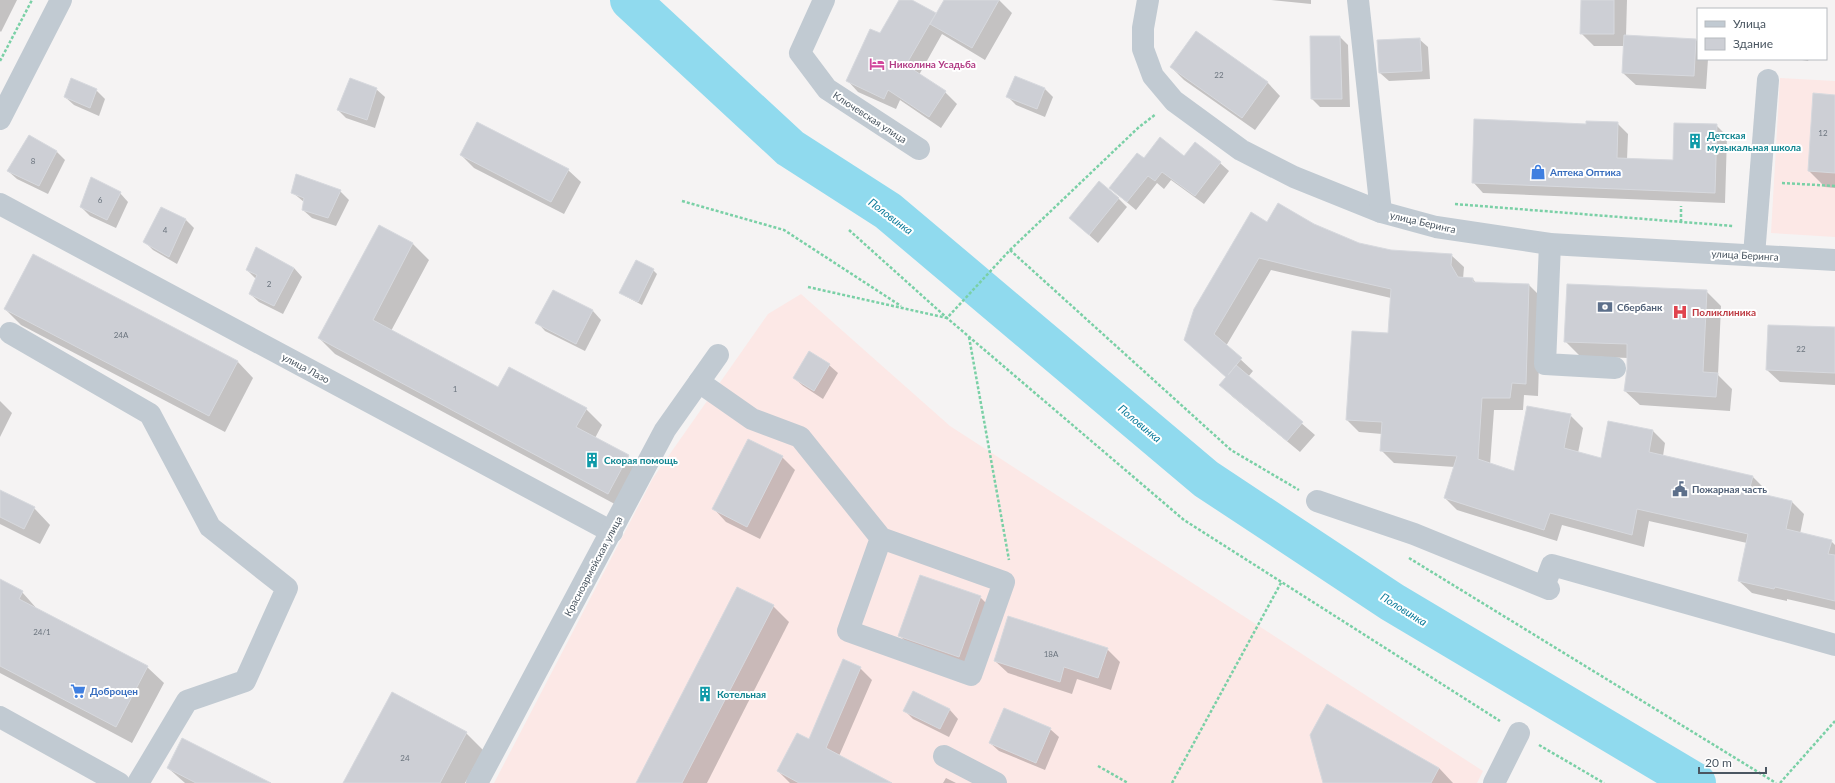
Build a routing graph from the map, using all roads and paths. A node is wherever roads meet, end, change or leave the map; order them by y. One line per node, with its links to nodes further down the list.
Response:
1 (32, 0): 6 (path)
2 (61, 0): 9 (street)
3 (824, 0): 10 (street, Ключевская улица)
4 (1148, 0): 8 (street, улица Беринга)
5 (1358, 0): 17 (street)
6 (0, 61)
7 (1768, 80): 11 (street)
8 (1174, 101): 17 (street, улица Беринга); 22 (path)
9 (0, 119)
10 (919, 149)
11 (1760, 182): 12 (path); 19 (street)
12 (1835, 186)
13 (682, 201): 26 (path)
14 (0, 204): 34 (street, улица Лазо)
15 (1455, 204): 18 (path)
16 (1681, 206): 18 (path)
17 (1381, 212): 21 (street, улица Беринга)
18 (1681, 222): 19 (path)
19 (1756, 228): 23 (street)
20 (849, 230): 27 (path)
21 (1550, 244): 23 (street, улица Беринга); 31 (street)
22 (1010, 250): 27 (path); 33 (path)
23 (1754, 255): 24 (street, улица Беринга)
24 (1835, 260)
25 (808, 286): 26 (path)
26 (903, 308): 27 (path)
27 (947, 318): 29 (path)
28 (10, 333): 46 (street)
29 (969, 337): 37 (path); 38 (path)
30 (718, 355): 32 (street, Красноармейская улица)
31 (1615, 368)
32 (699, 382): 34 (street, Красноармейская улица); 35 (street)
33 (1317, 501): 39 (street)
34 (612, 532): 47 (street, Красноармейская улица)
35 (881, 538): 38 (street); 38 (street)
36 (1404, 555): 53 (path)
37 (1282, 581): 42 (path); 50 (path)
38 (1004, 582)
39 (1835, 645)
40 (0, 717): 45 (street)
41 (1835, 721): 54 (path)
42 (1519, 733): 51 (street); 52 (path)
43 (944, 756): 48 (street)
44 (1098, 766): 49 (path)
45 (119, 783)
46 (138, 783)
47 (477, 783)
48 (996, 783)
49 (1128, 783)
50 (1172, 783)
51 (1494, 783)
52 (1604, 783)
53 (1776, 783)
54 (1780, 783)

